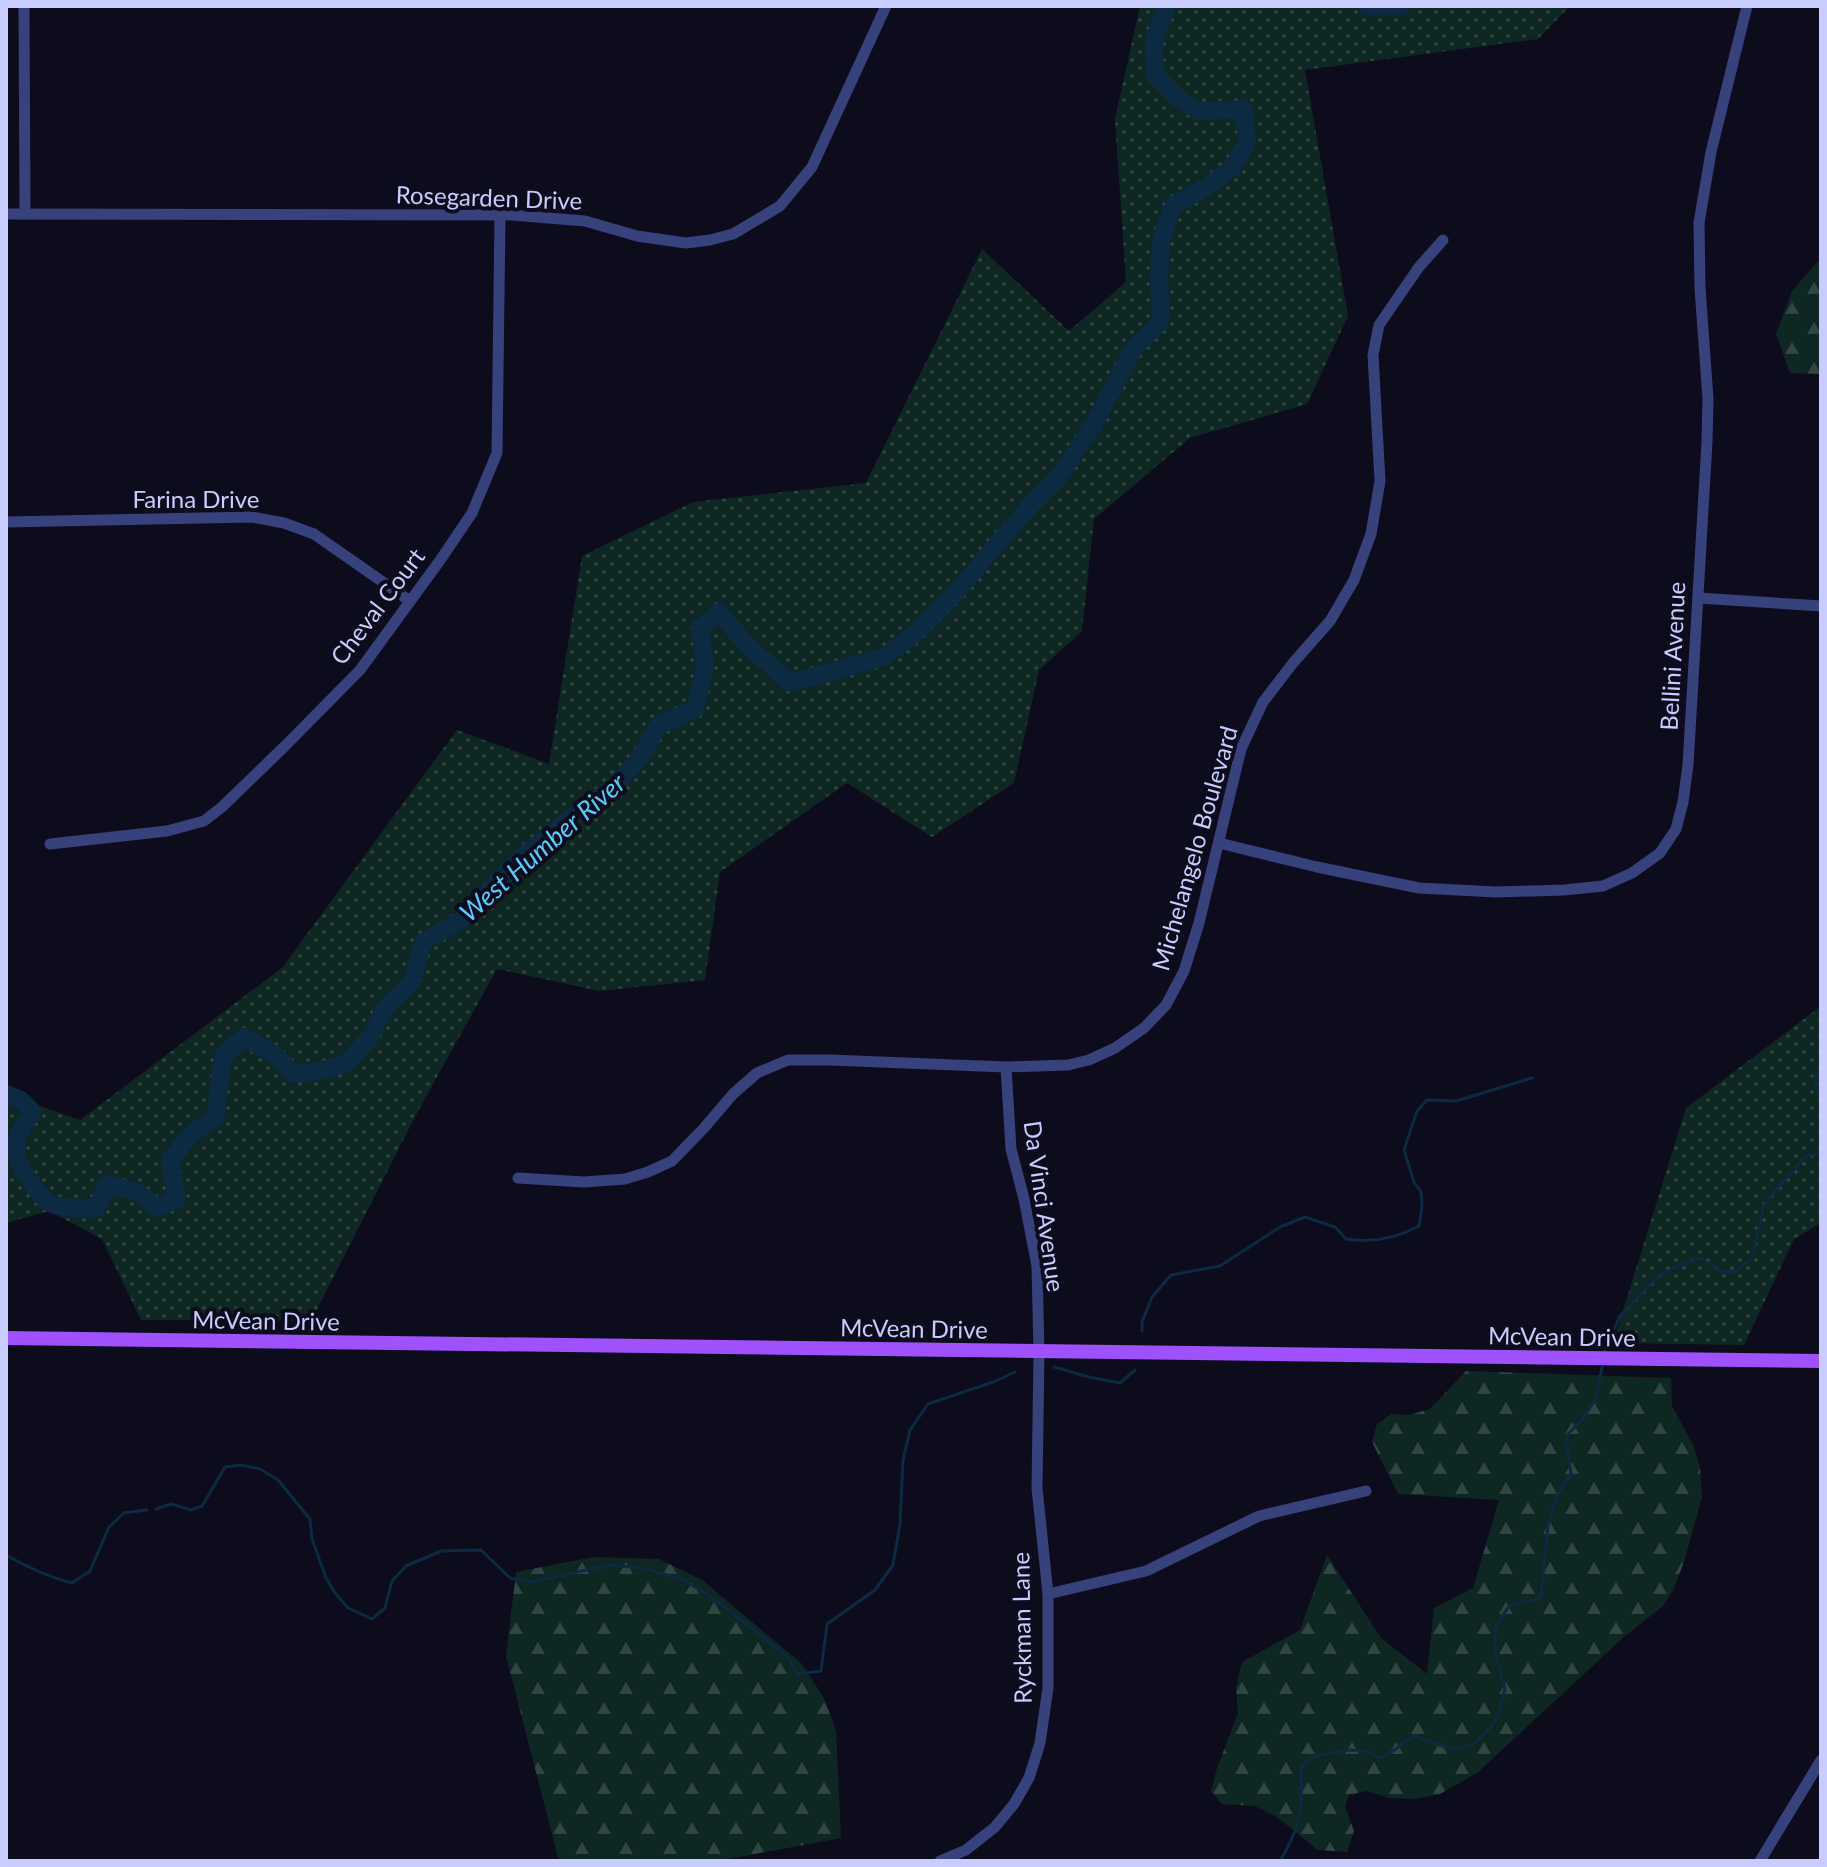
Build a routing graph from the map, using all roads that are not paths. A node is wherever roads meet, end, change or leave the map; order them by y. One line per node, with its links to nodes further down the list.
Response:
1 (24, 6): 5 (street)
2 (886, 6): 6 (street, Rosegarden Drive)
3 (1747, 6): 9 (street, Bellini Avenue)
4 (6, 214): 5 (street, Rosegarden Drive)
5 (25, 214): 6 (street, Rosegarden Drive)
6 (500, 215): 10 (street, Cheval Court)
7 (1443, 240): 12 (street, Michelangelo Boulevard)
8 (6, 522): 10 (street, Farina Drive)
9 (1698, 598): 11 (street); 12 (street, Bellini Avenue)
10 (410, 601): 13 (street, Cheval Court)
11 (1821, 606)
12 (1219, 843): 14 (street, Michelangelo Boulevard)
13 (50, 844)
14 (1006, 1067): 15 (street, Michelangelo Boulevard); 17 (street, Da Vinci Avenue)
15 (518, 1178)
16 (6, 1338): 17 (main road, McVean Drive)
17 (1039, 1352): 18 (main road, McVean Drive); 20 (street, Ryckman Lane)
18 (1821, 1361)
19 (1366, 1491): 20 (street)
20 (1048, 1594): 22 (street, Ryckman Lane)
21 (1821, 1760): 23 (street)
22 (940, 1861)
23 (1760, 1861)

